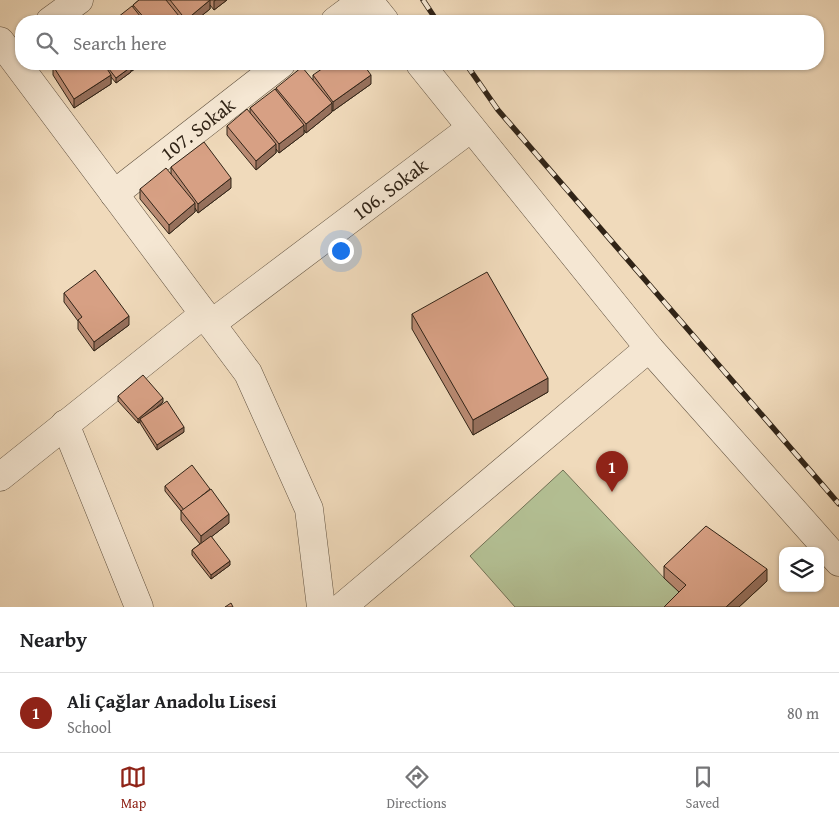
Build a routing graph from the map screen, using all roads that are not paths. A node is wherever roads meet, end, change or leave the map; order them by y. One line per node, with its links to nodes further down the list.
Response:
1 (80, 0): 4 (street)
2 (362, 0): 5 (street)
3 (368, 0): 6 (street)
4 (59, 15)
5 (343, 15)
6 (380, 15)
7 (27, 70): 11 (street)
8 (273, 70): 11 (street, 107. Sokak)
9 (425, 70): 10 (street)
10 (471, 128): 12 (street, 106. Sokak); 13 (street)
11 (114, 194): 12 (street)
12 (208, 319): 14 (street, 106. Sokak); 18 (street)
13 (649, 348): 16 (street); 19 (street)
14 (64, 424): 15 (street, 106. Sokak); 17 (street)
15 (0, 476)
16 (839, 562)
17 (139, 607)
18 (321, 607)
19 (342, 607)

